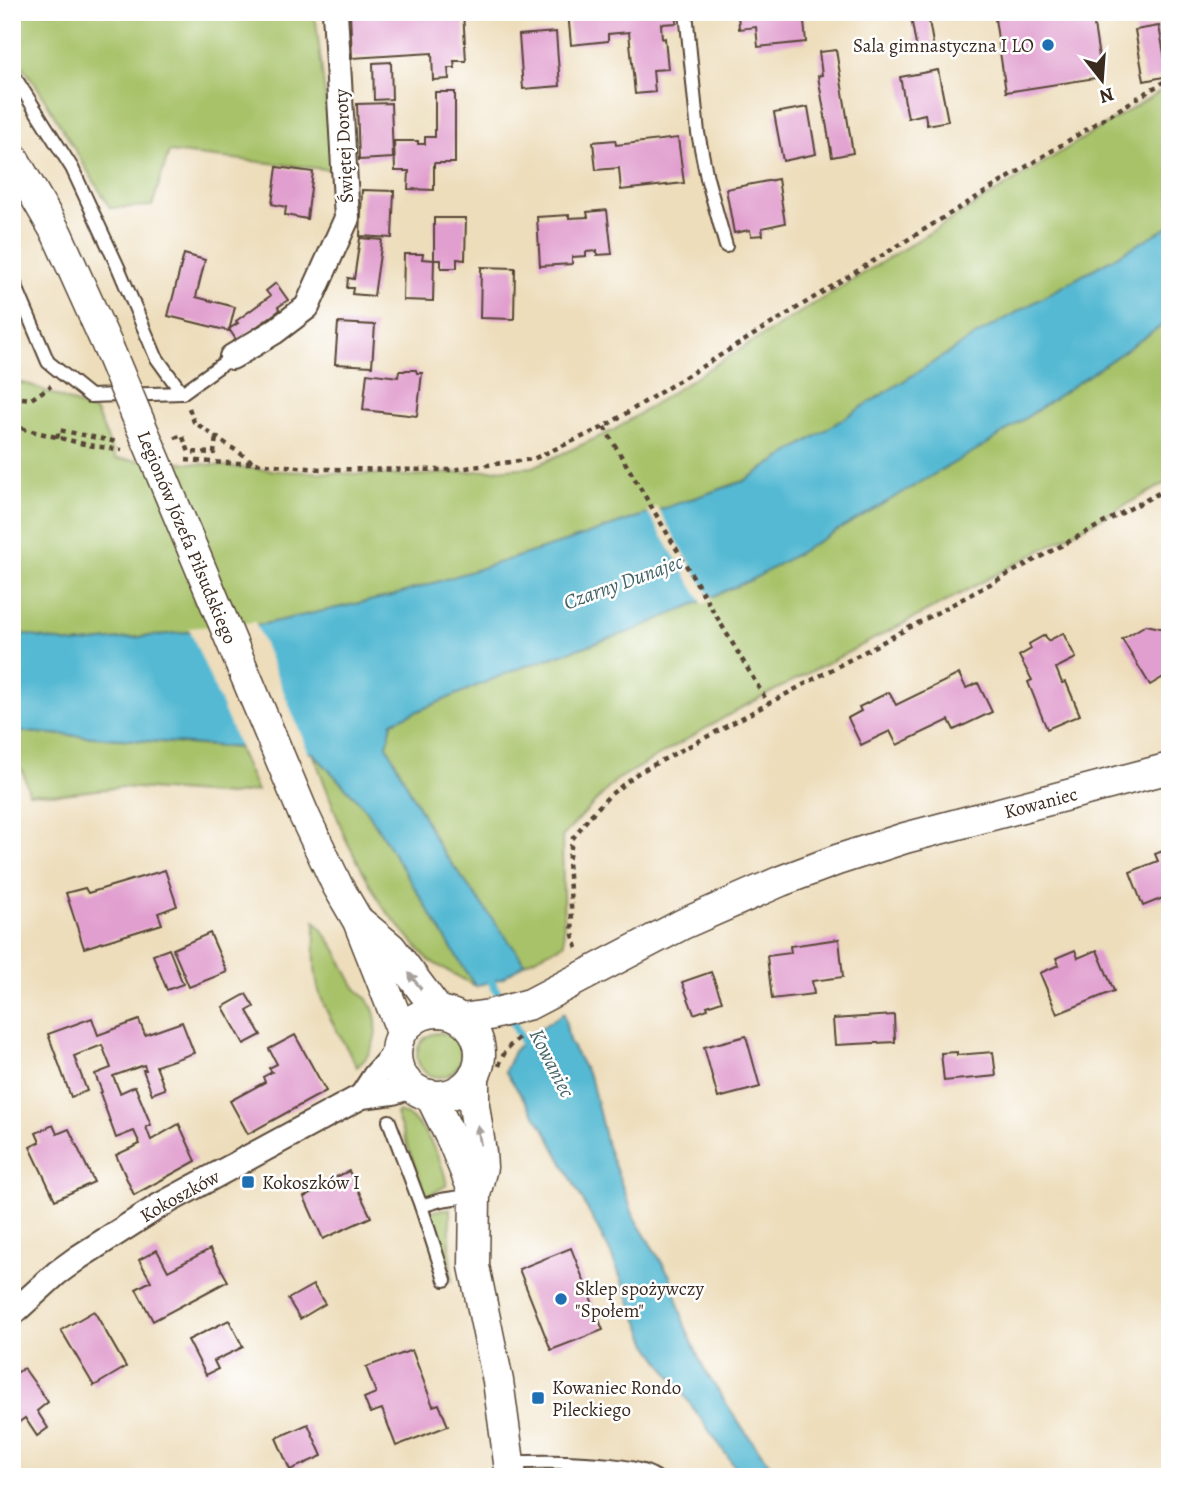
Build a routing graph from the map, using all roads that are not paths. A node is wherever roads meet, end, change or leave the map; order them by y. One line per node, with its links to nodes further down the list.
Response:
1 (335, 12): 7 (street, Świętej Doroty)
2 (686, 12): 5 (lane)
3 (12, 73): 8 (lane)
4 (12, 156): 10 (street, Legionów Józefa Piłsudskiego, bridge)
5 (726, 246)
6 (12, 277): 8 (lane)
7 (232, 357): 8 (lane)
8 (182, 393)
9 (1170, 768): 11 (street, Kowaniec)
10 (358, 921): 12 (street, Legionów Józefa Piłsudskiego, one-way to 10); 13 (street, Legionów Józefa Piłsudskiego)
11 (530, 1004): 12 (street, Kowaniec); 14 (street, Kowaniec)
12 (450, 1016): 13 (street); 14 (street)
13 (399, 1042): 15 (street); 16 (street, Kokoszków)
14 (477, 1068): 15 (street); 18 (street, one-way to 14)
15 (420, 1091): 16 (street, Kokoszków); 18 (street)
16 (362, 1096): 21 (street, Kokoszków)
17 (389, 1121): 19 (lane)
18 (475, 1195): 19 (lane); 22 (street)
19 (421, 1206): 20 (lane)
20 (445, 1280)
21 (12, 1314)
22 (510, 1470): 23 (lane)
23 (656, 1477)

